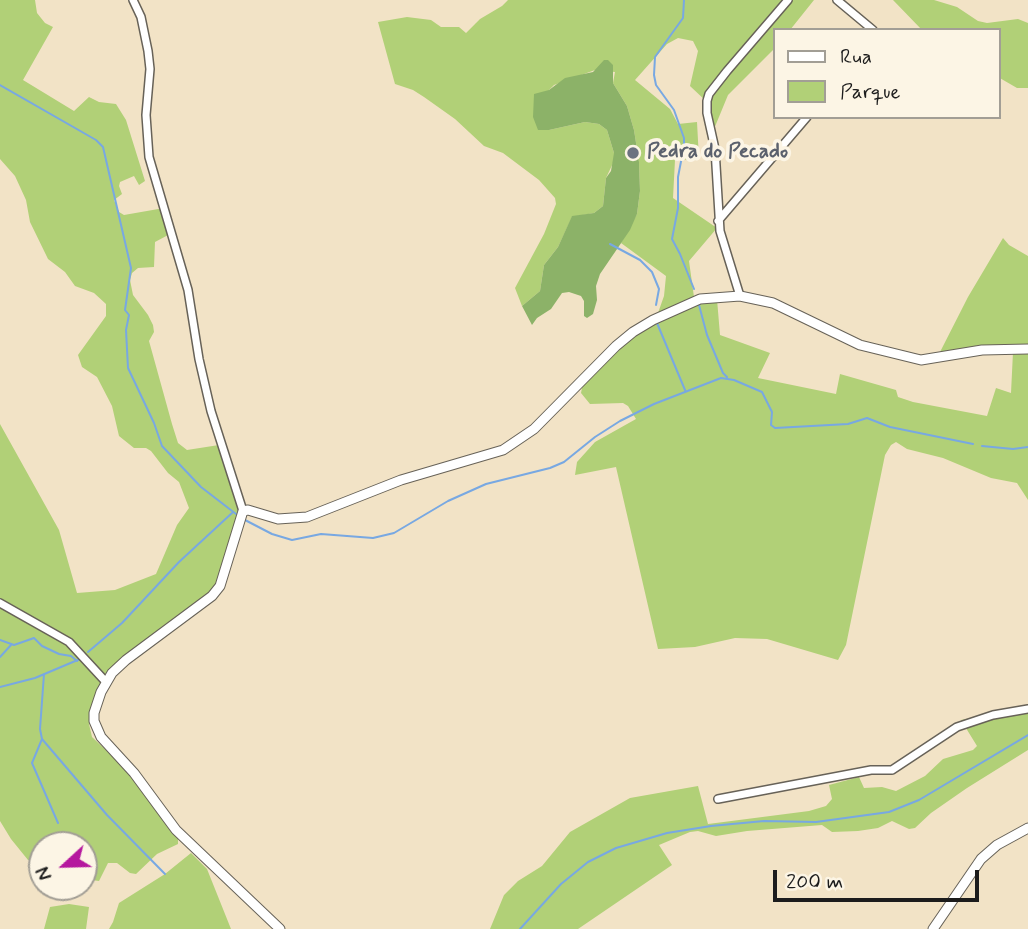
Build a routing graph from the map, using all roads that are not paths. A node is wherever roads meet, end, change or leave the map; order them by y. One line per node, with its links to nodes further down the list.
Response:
1 (132, 0): 9 (street)
2 (788, 0): 6 (street)
3 (837, 0): 4 (street)
4 (871, 28)
5 (805, 119): 6 (street)
6 (718, 221): 7 (street)
7 (740, 296): 8 (street); 9 (street)
8 (1028, 349)
9 (243, 511): 11 (street)
10 (0, 603): 11 (street)
11 (106, 682): 15 (street)
12 (1028, 709): 13 (street)
13 (718, 799)
14 (1028, 828): 16 (street)
15 (280, 929)
16 (933, 929)

